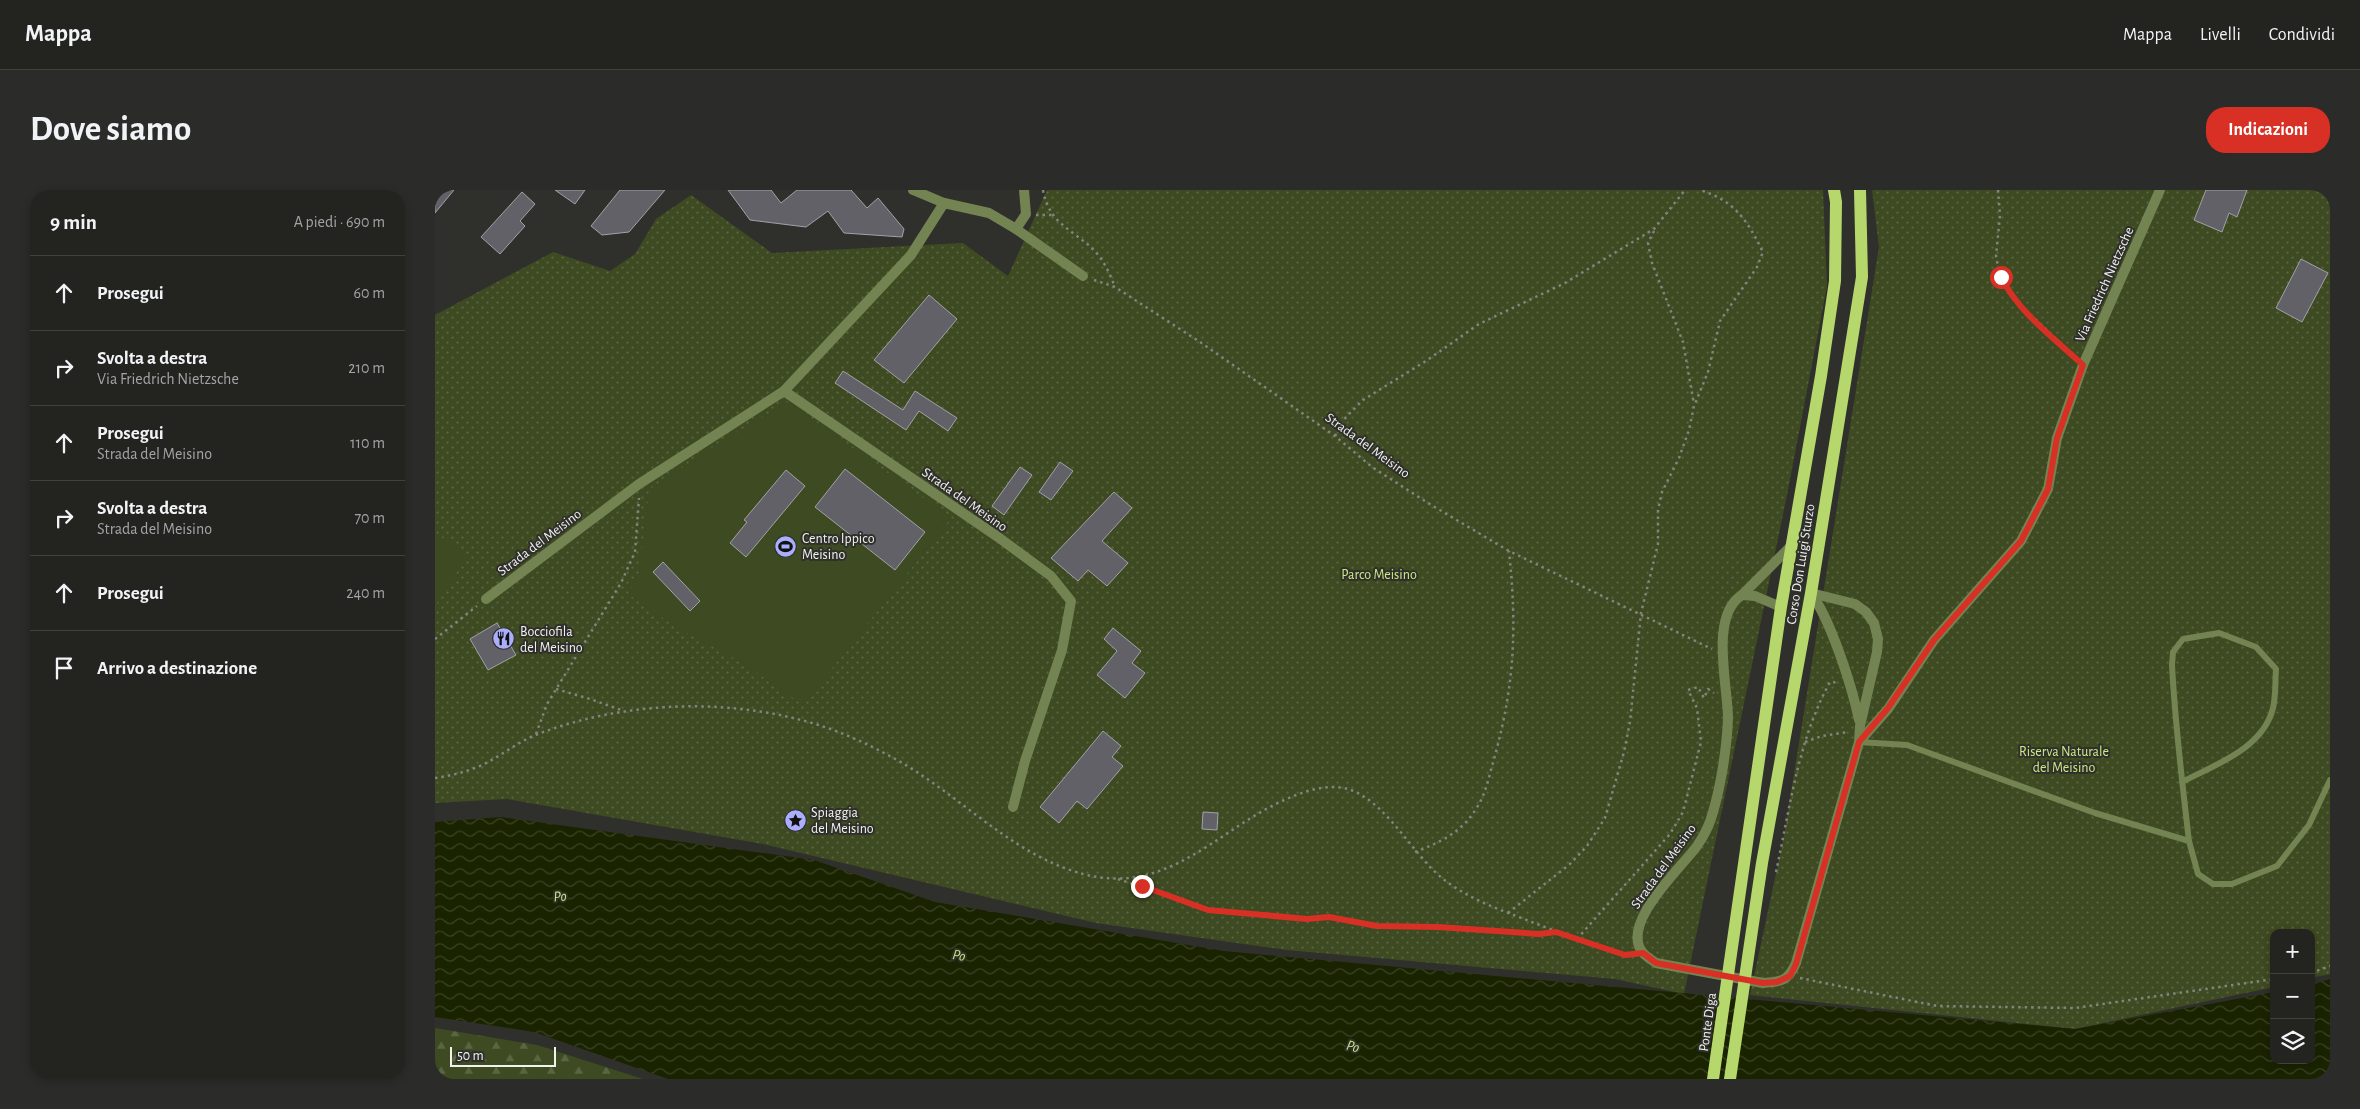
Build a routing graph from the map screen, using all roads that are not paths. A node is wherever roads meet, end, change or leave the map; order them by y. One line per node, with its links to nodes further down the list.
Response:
1 (913, 190): 6 (street)
2 (1024, 190): 7 (street)
3 (1834, 190): 10 (main road, Corso Don Luigi Sturzo)
4 (1860, 190): 11 (main road, Corso Don Luigi Sturzo)
5 (2160, 190): 16 (street, Via Friedrich Nietzsche)
6 (944, 203): 7 (street); 9 (street, Strada del Meisino)
7 (1016, 229): 8 (street)
8 (1083, 276)
9 (784, 391): 13 (street, Strada del Meisino); 19 (street, Strada del Meisino)
10 (1791, 546): 12 (street, Strada del Meisino); 14 (main road, Corso Don Luigi Sturzo)
11 (1811, 593): 15 (street); 15 (street); 23 (main road, Corso Don Luigi Sturzo)
12 (1742, 596): 14 (street); 16 (street, Strada del Meisino)
13 (486, 599)
14 (1781, 607): 21 (main road, Corso Don Luigi Sturzo)
15 (1860, 726): 16 (street)
16 (1859, 742): 20 (lane)
17 (2330, 780): 20 (lane)
18 (2182, 782): 18 (lane); 20 (lane)
19 (1013, 807)
20 (2189, 841)
21 (1733, 939): 22 (main road, Ponte Diga)
22 (1713, 1079)
23 (1730, 1079)

